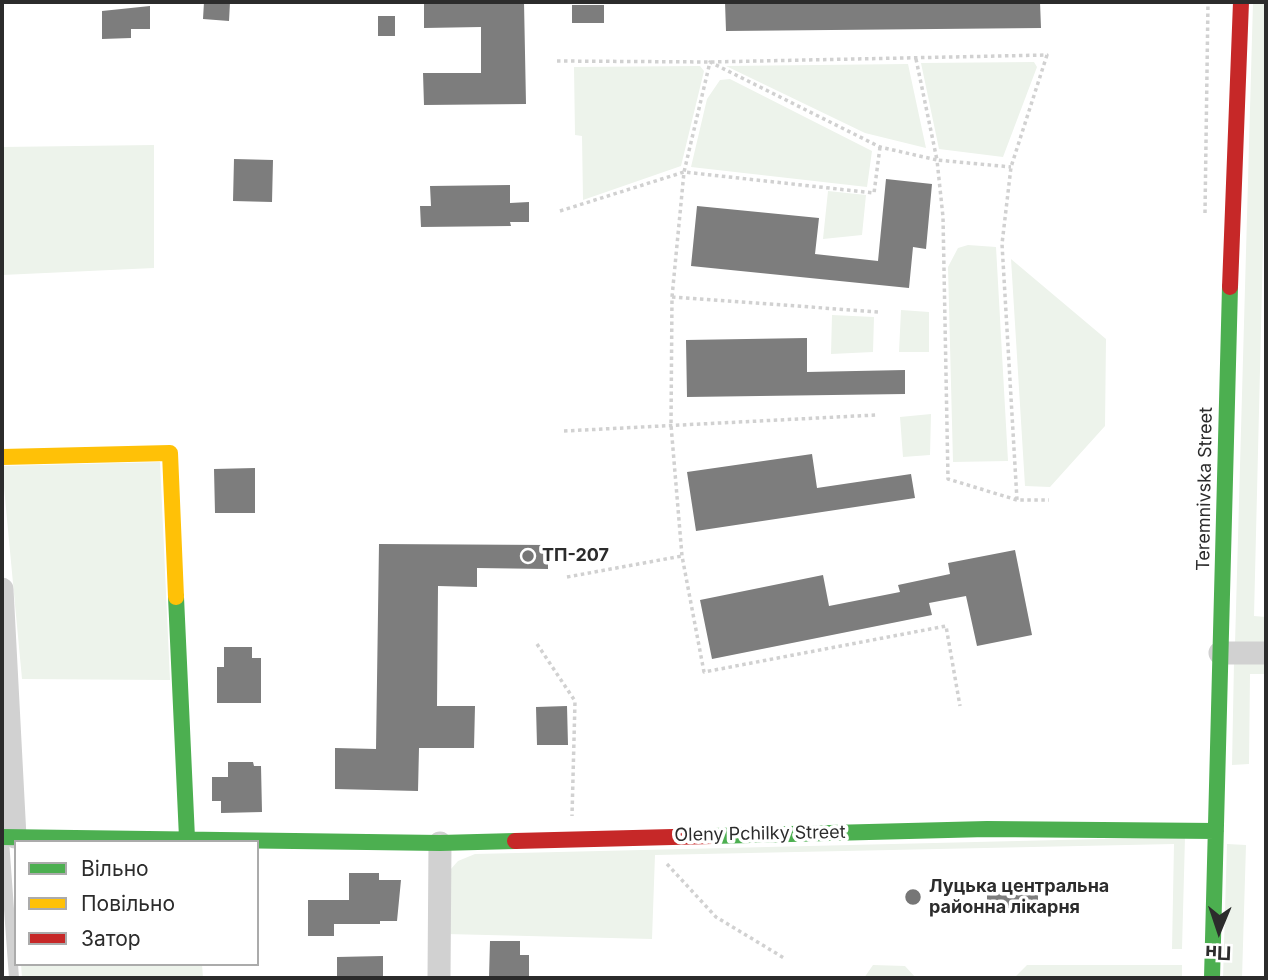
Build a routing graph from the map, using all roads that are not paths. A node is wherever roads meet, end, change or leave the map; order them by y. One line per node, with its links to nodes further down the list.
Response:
1 (1241, 2): 4 (street, Teremnivska Street)
2 (2, 457): 8 (street)
3 (2, 589): 7 (street)
4 (1220, 653): 5 (street); 6 (street, Teremnivska Street)
5 (1266, 653)
6 (1216, 831): 9 (street, Oleny Pchilky Street); 12 (street, Teremnivska Street)
7 (7, 837): 8 (street, Oleny Pchilky Street); 10 (lane)
8 (187, 838): 9 (street, Oleny Pchilky Street)
9 (440, 843): 11 (street)
10 (14, 960)
11 (439, 978)
12 (1212, 978)

